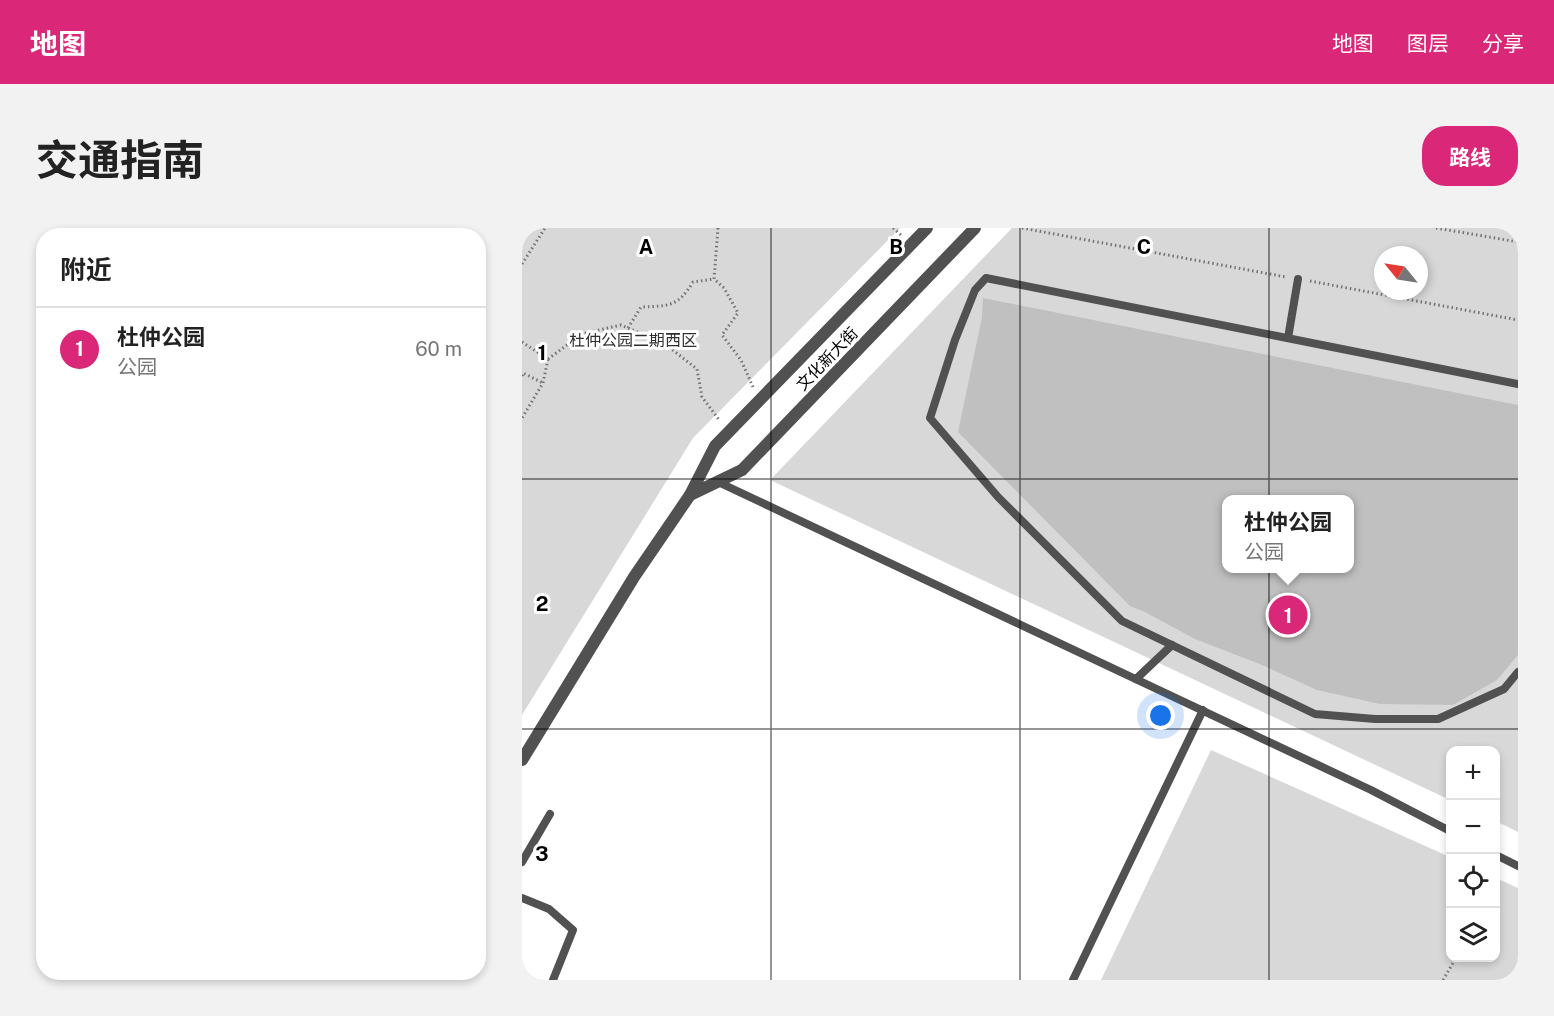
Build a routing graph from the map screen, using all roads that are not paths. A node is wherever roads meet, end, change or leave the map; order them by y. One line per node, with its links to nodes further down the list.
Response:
1 (927, 228): 7 (street, 文化新大街)
2 (975, 228): 6 (street, 文化新大街)
3 (1298, 279): 4 (lane)
4 (1288, 338): 5 (lane); 8 (lane)
5 (1518, 384)
6 (718, 482): 7 (street, 文化新大街); 10 (lane)
7 (690, 495): 12 (street, 文化新大街)
8 (1172, 645): 9 (lane); 10 (lane)
9 (1518, 672)
10 (1136, 679): 11 (lane)
11 (1203, 710): 14 (lane); 20 (lane)
12 (522, 760)
13 (550, 814): 16 (lane)
14 (1446, 829)
15 (1500, 857): 17 (lane)
16 (522, 862)
17 (1518, 866)
18 (522, 898): 19 (lane)
19 (553, 980)
20 (1073, 980)

